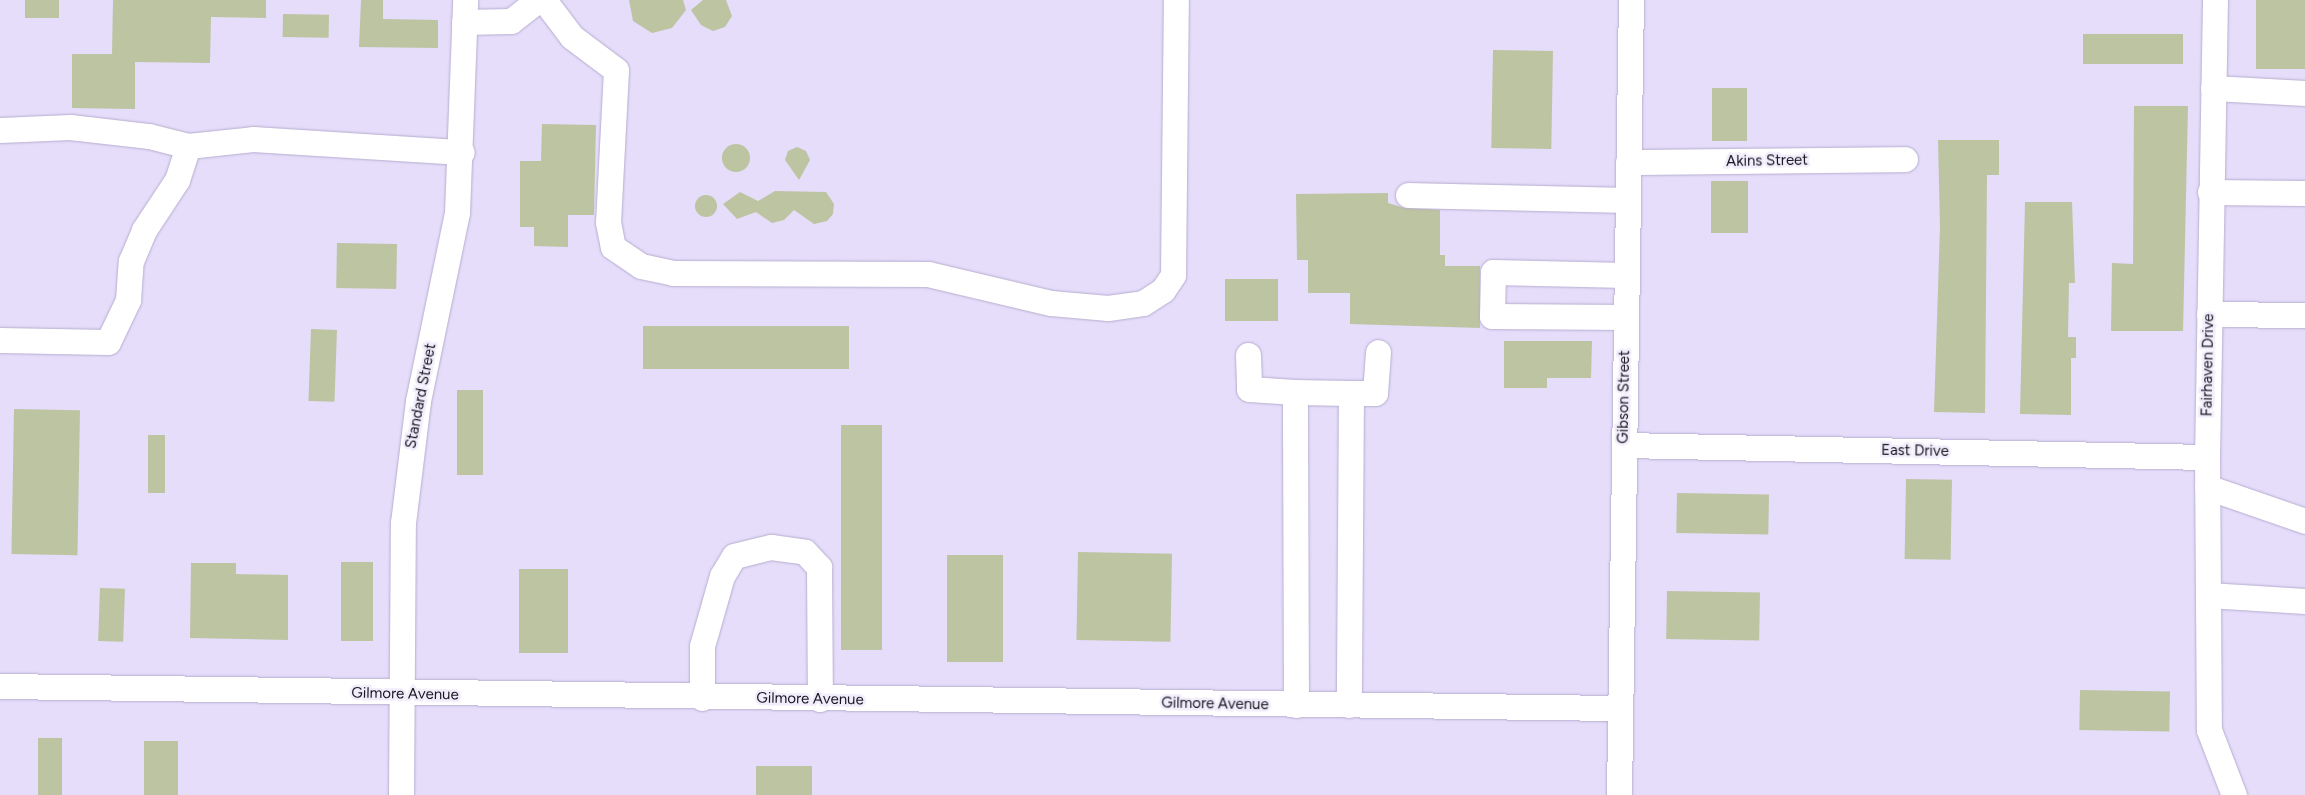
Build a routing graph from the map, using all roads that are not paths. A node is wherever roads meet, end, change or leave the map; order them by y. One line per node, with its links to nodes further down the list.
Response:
1 (538, 0): 6 (street)
2 (544, 0): 3 (street)
3 (1176, 0)
4 (1631, 0): 13 (street, Gibson Street)
5 (2215, 0): 7 (street, Fairhaven Drive)
6 (464, 11): 11 (street, Standard Street)
7 (2213, 88): 8 (street); 14 (street, Fairhaven Drive)
8 (2305, 92)
9 (0, 130): 10 (street)
10 (188, 146): 11 (street); 22 (street)
11 (462, 152): 34 (street, Standard Street)
12 (1905, 159): 13 (street, Akins Street)
13 (1628, 162): 17 (street, Gibson Street)
14 (2210, 192): 15 (street); 19 (street, Fairhaven Drive)
15 (2305, 193)
16 (1408, 195): 17 (street)
17 (1627, 200): 18 (street, Gibson Street)
18 (1626, 275): 21 (street, Gibson Street); 21 (street)
19 (2209, 314): 20 (street); 28 (street, Fairhaven Drive)
20 (2305, 315)
21 (1625, 317): 27 (street, Gibson Street)
22 (0, 340)
23 (1378, 352): 26 (street)
24 (1248, 355): 25 (street)
25 (1295, 392): 26 (street); 37 (street)
26 (1352, 393): 38 (street)
27 (1624, 445): 28 (street, East Drive); 39 (street, Gibson Street)
28 (2207, 457): 29 (street, Fairhaven Drive)
29 (2207, 487): 30 (street); 31 (street, Fairhaven Drive)
30 (2305, 521)
31 (2208, 595): 32 (street); 42 (street, Fairhaven Drive)
32 (2305, 601)
33 (0, 686): 34 (street, Gilmore Avenue)
34 (400, 694): 35 (street, Gilmore Avenue); 40 (street, Standard Street)
35 (702, 698): 36 (street, Gilmore Avenue); 36 (street)
36 (820, 699): 37 (street, Gilmore Avenue)
37 (1296, 704): 38 (street, Gilmore Avenue)
38 (1349, 705): 39 (street, Gilmore Avenue)
39 (1620, 708): 41 (street, Gibson Street)
40 (401, 795)
41 (1619, 795)
42 (2234, 795)

